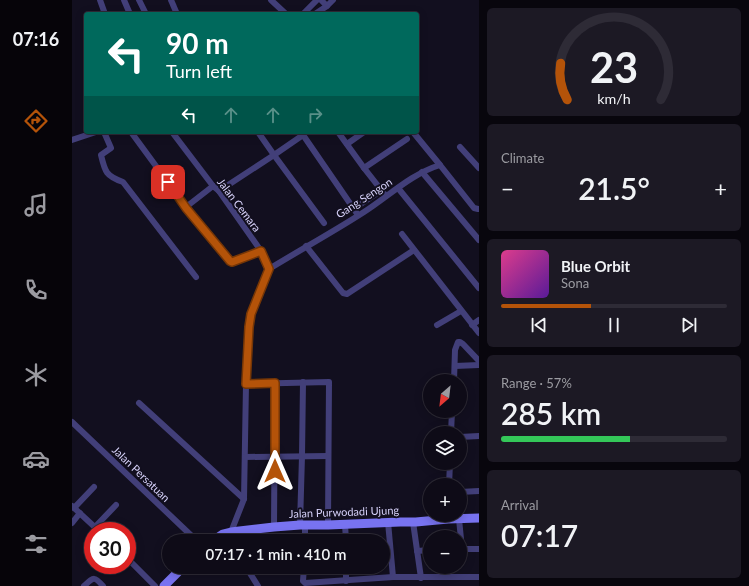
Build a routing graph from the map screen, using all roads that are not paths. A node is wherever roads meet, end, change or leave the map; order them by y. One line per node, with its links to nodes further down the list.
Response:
1 (100, 0): 10 (street)
2 (124, 0): 11 (street)
3 (139, 0): 12 (street)
4 (170, 0): 13 (street)
5 (271, 0): 14 (street)
6 (317, 0): 15 (street)
7 (321, 0): 9 (street)
8 (333, 0): 9 (street)
9 (326, 7): 16 (street); 17 (street)
10 (104, 12)
11 (129, 12)
12 (145, 12)
13 (176, 12)
14 (284, 12)
15 (305, 12)
16 (318, 12)
17 (327, 12)
18 (90, 134): 29 (street)
19 (105, 134): 53 (street)
20 (132, 134): 42 (street)
21 (174, 134): 37 (street, Jalan Cemara)
22 (259, 134): 32 (street)
23 (301, 134): 32 (street)
24 (303, 134): 43 (street)
25 (339, 134): 30 (street)
26 (361, 134): 30 (street)
27 (414, 134): 33 (street)
28 (407, 139): 34 (street)
29 (72, 140)
30 (346, 144): 34 (street)
31 (460, 147): 35 (street)
32 (274, 154): 40 (street); 46 (street)
33 (437, 166): 36 (street, Gang Sengon); 44 (street)
34 (364, 168): 39 (street)
35 (479, 168)
36 (422, 172): 38 (street, Gang Sengon); 48 (street)
37 (213, 186): 40 (street, Jalan Cemara); 42 (street)
38 (398, 188): 41 (street, Gang Sengon); 54 (street)
39 (382, 190): 41 (street); 43 (street)
40 (219, 191): 51 (street, Jalan Cemara)
41 (386, 196): 45 (street, Gang Sengon)
42 (186, 208): 51 (street)
43 (353, 209): 45 (street)
44 (479, 209)
45 (358, 215): 49 (street, Gang Sengon)
46 (324, 223)
47 (402, 234): 50 (street)
48 (479, 240)
49 (306, 246): 50 (street); 52 (street, Gang Sengon)
50 (414, 250): 55 (street)
51 (261, 251): 52 (street, Jalan Cemara)
52 (269, 269): 66 (street)
53 (196, 277)
54 (479, 288)
55 (461, 311): 57 (street); 58 (street)
56 (479, 320): 57 (street)
57 (472, 325): 59 (street)
58 (437, 326)
59 (479, 333)
60 (479, 361): 62 (street)
61 (479, 365): 62 (street)
62 (454, 366): 63 (street)
63 (454, 374)
64 (303, 382): 65 (street); 72 (street); 73 (street)
65 (275, 383): 66 (street); 71 (street)
66 (246, 384): 74 (street)
67 (139, 403): 78 (street)
68 (72, 422): 94 (street, Jalan Persatuan)
69 (479, 436): 70 (street)
70 (467, 437)
71 (275, 456): 72 (street); 74 (street); 93 (street)
72 (302, 456): 73 (street); 91 (street)
73 (328, 456): 92 (street)
74 (245, 457): 78 (street)
75 (94, 486): 80 (street)
76 (479, 491): 77 (street)
77 (467, 492)
78 (244, 499): 95 (street)
79 (116, 505): 87 (street)
80 (73, 507): 81 (street)
81 (80, 514): 85 (street); 86 (street)
82 (479, 518): 83 (street, Jalan Purwodadi Ujung)
83 (467, 519)
84 (423, 521): 89 (street, Jalan Purwodadi Ujung)
85 (72, 522)
86 (89, 522)
87 (103, 522)
88 (388, 522): 89 (street, Jalan Purwodadi Ujung); 90 (street, Jalan Purwodadi Ujung); 99 (street)
89 (413, 522): 102 (street)
90 (345, 524): 92 (street, Jalan Purwodadi Ujung); 98 (street)
91 (302, 525): 92 (street, Jalan Purwodadi Ujung); 93 (street, Jalan Purwodadi Ujung); 97 (street)
92 (328, 525)
93 (274, 527): 96 (street, Jalan Purwodadi Ujung)
94 (190, 534)
95 (228, 534)
96 (234, 534)
97 (304, 534)
98 (346, 534)
99 (389, 534)
100 (467, 549): 101 (street)
101 (479, 549)
102 (417, 551): 103 (street); 112 (street)
103 (423, 551)
104 (390, 552): 110 (street)
105 (136, 567): 116 (street)
106 (176, 574): 117 (street)
107 (250, 574): 118 (street)
108 (304, 574): 113 (street)
109 (346, 574): 113 (street)
110 (393, 577): 112 (street); 113 (street)
111 (479, 577): 112 (street)
112 (421, 578)
113 (346, 581)
114 (84, 586): 115 (street)
115 (104, 586)
116 (155, 586)
117 (164, 586)
118 (258, 586)

